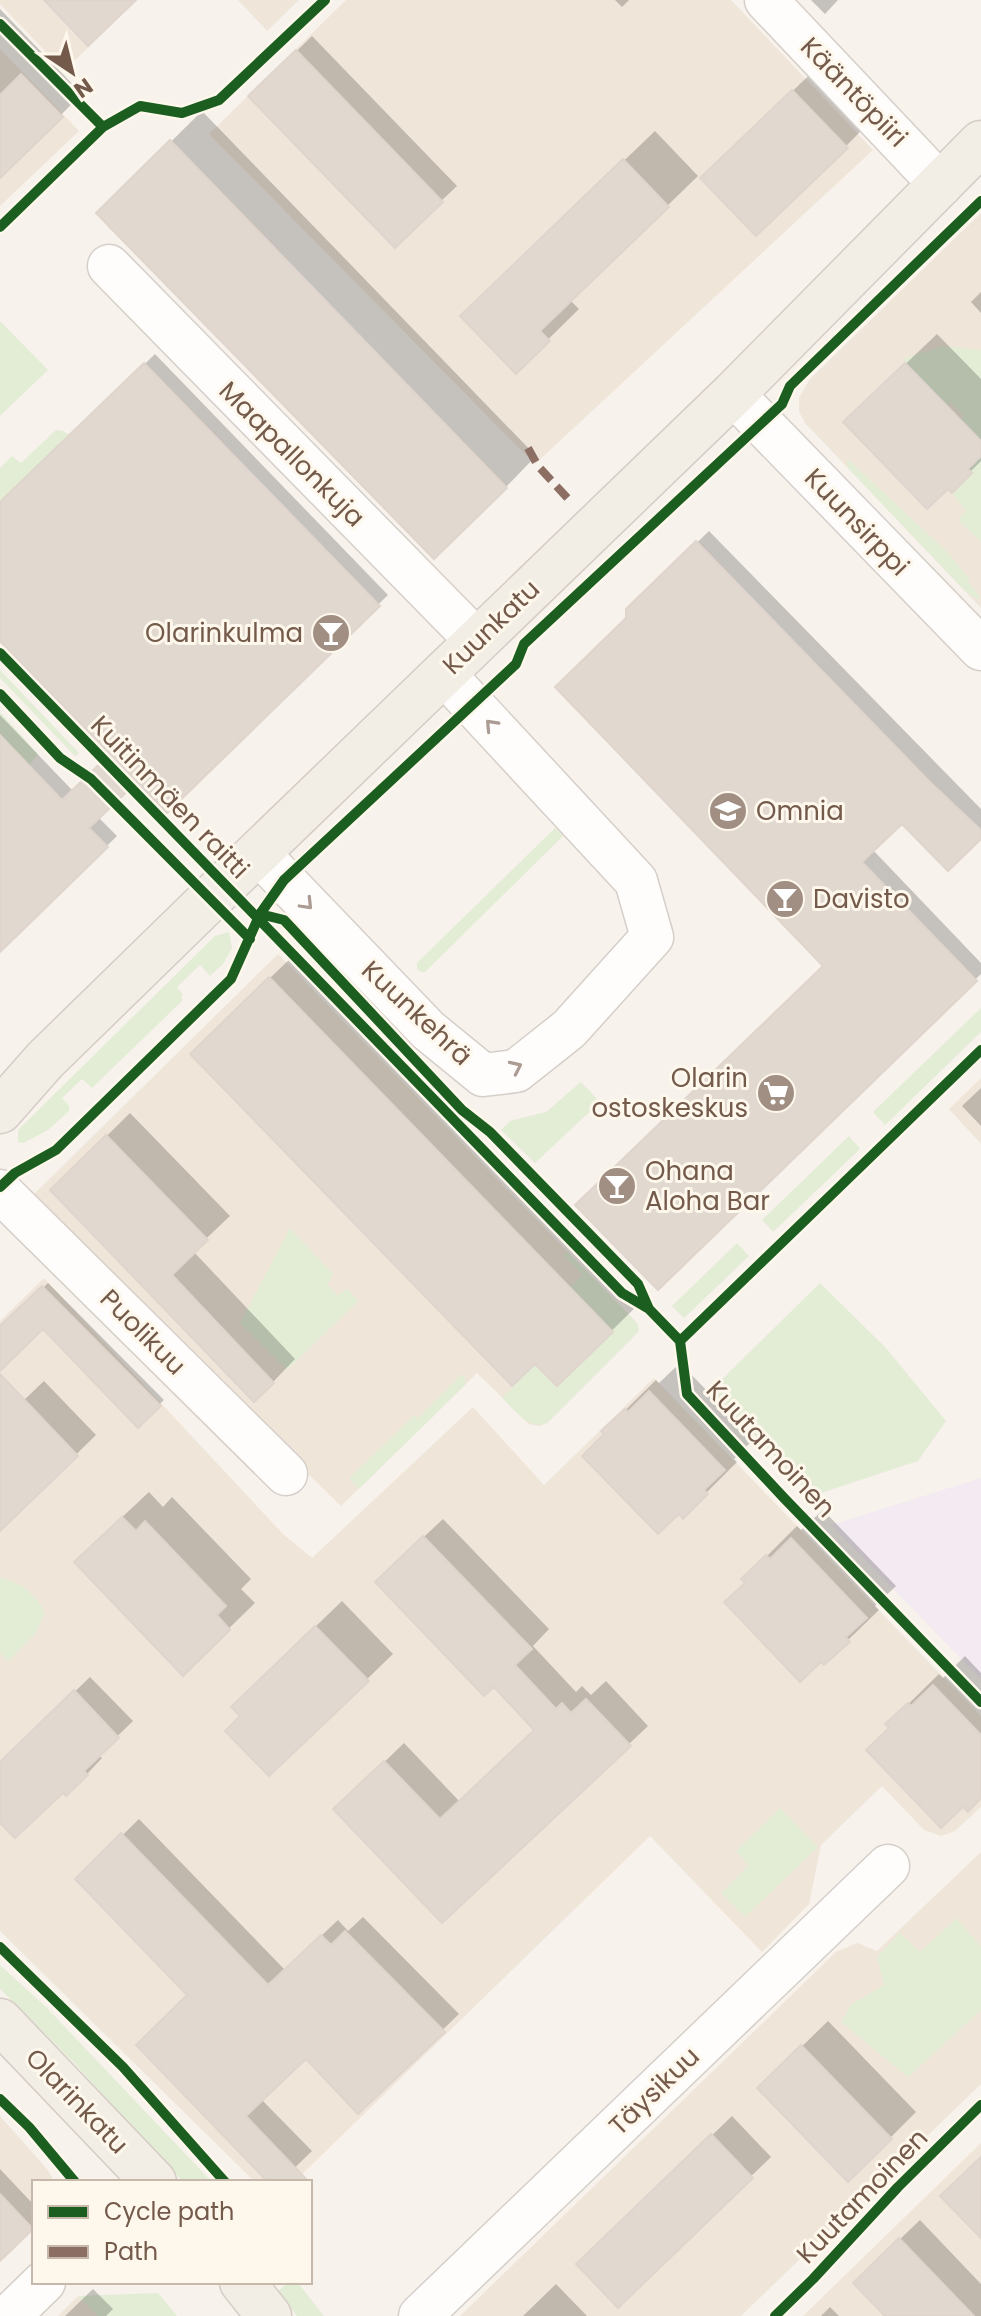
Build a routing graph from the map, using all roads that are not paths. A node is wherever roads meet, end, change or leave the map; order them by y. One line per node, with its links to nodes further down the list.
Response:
1 (766, 0): 3 (street, Kääntöpiiri)
2 (981, 143): 3 (main road, Kuunkatu)
3 (941, 185): 5 (main road, Kuunkatu)
4 (109, 266): 6 (street, Maapallonkuja)
5 (733, 394): 6 (main road, Kuunkatu); 7 (street, Kuunsirppi)
6 (476, 640): 8 (main road, Kuunkatu)
7 (981, 649)
8 (443, 673): 9 (main road, Kuunkatu); 9 (street, Kuunkehrä, one-way to 8)
9 (258, 853): 10 (main road, Kuunkatu)
10 (0, 1111)
11 (0, 1191): 12 (street, Puolikuu)
12 (286, 1474)
13 (888, 1866): 20 (street, Täysikuu)
14 (0, 2021): 15 (main road, Olarinkatu)
15 (150, 2180)
16 (42, 2284): 18 (street)
17 (244, 2284): 19 (main road)
18 (9, 2316)
19 (269, 2316)
20 (420, 2316)

